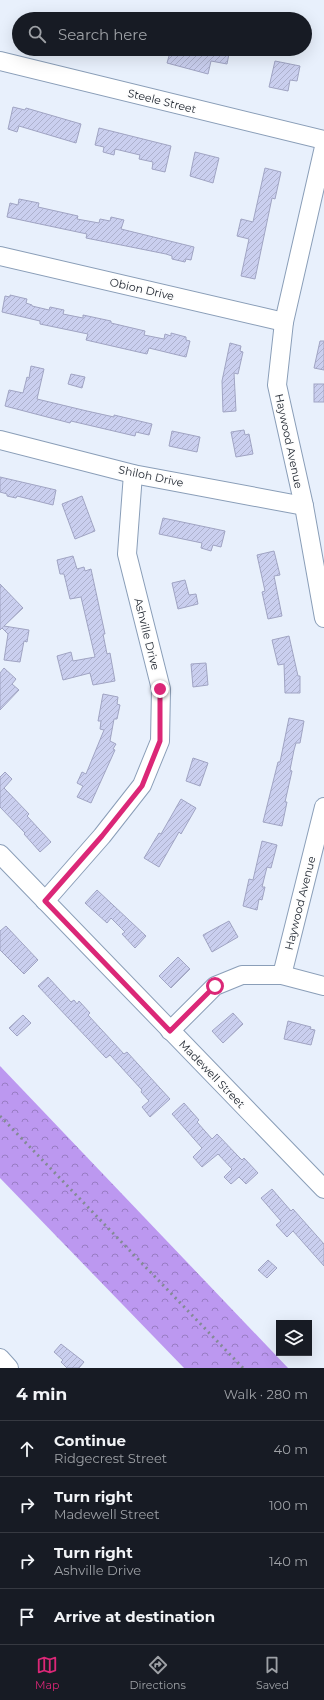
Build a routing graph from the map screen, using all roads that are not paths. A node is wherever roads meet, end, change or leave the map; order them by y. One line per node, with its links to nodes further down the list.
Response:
1 (0, 61): 2 (street, Steele Street)
2 (324, 140)
3 (324, 147): 5 (street, Haywood Avenue)
4 (0, 256): 5 (street, Obion Drive)
5 (284, 322): 8 (street, Haywood Avenue)
6 (0, 440): 7 (street, Shiloh Drive)
7 (133, 474): 8 (street, Shiloh Drive); 12 (street, Ashville Drive)
8 (304, 506): 9 (street, Haywood Avenue)
9 (324, 618)
10 (324, 807): 13 (street, Haywood Avenue)
11 (0, 854): 12 (street, Madewell Street)
12 (45, 901): 15 (street, Madewell Street)
13 (282, 975): 14 (street); 15 (street)
14 (324, 986)
15 (170, 1031): 16 (street, Madewell Street)
16 (324, 1189)
17 (0, 1358): 18 (street)
18 (9, 1368)

